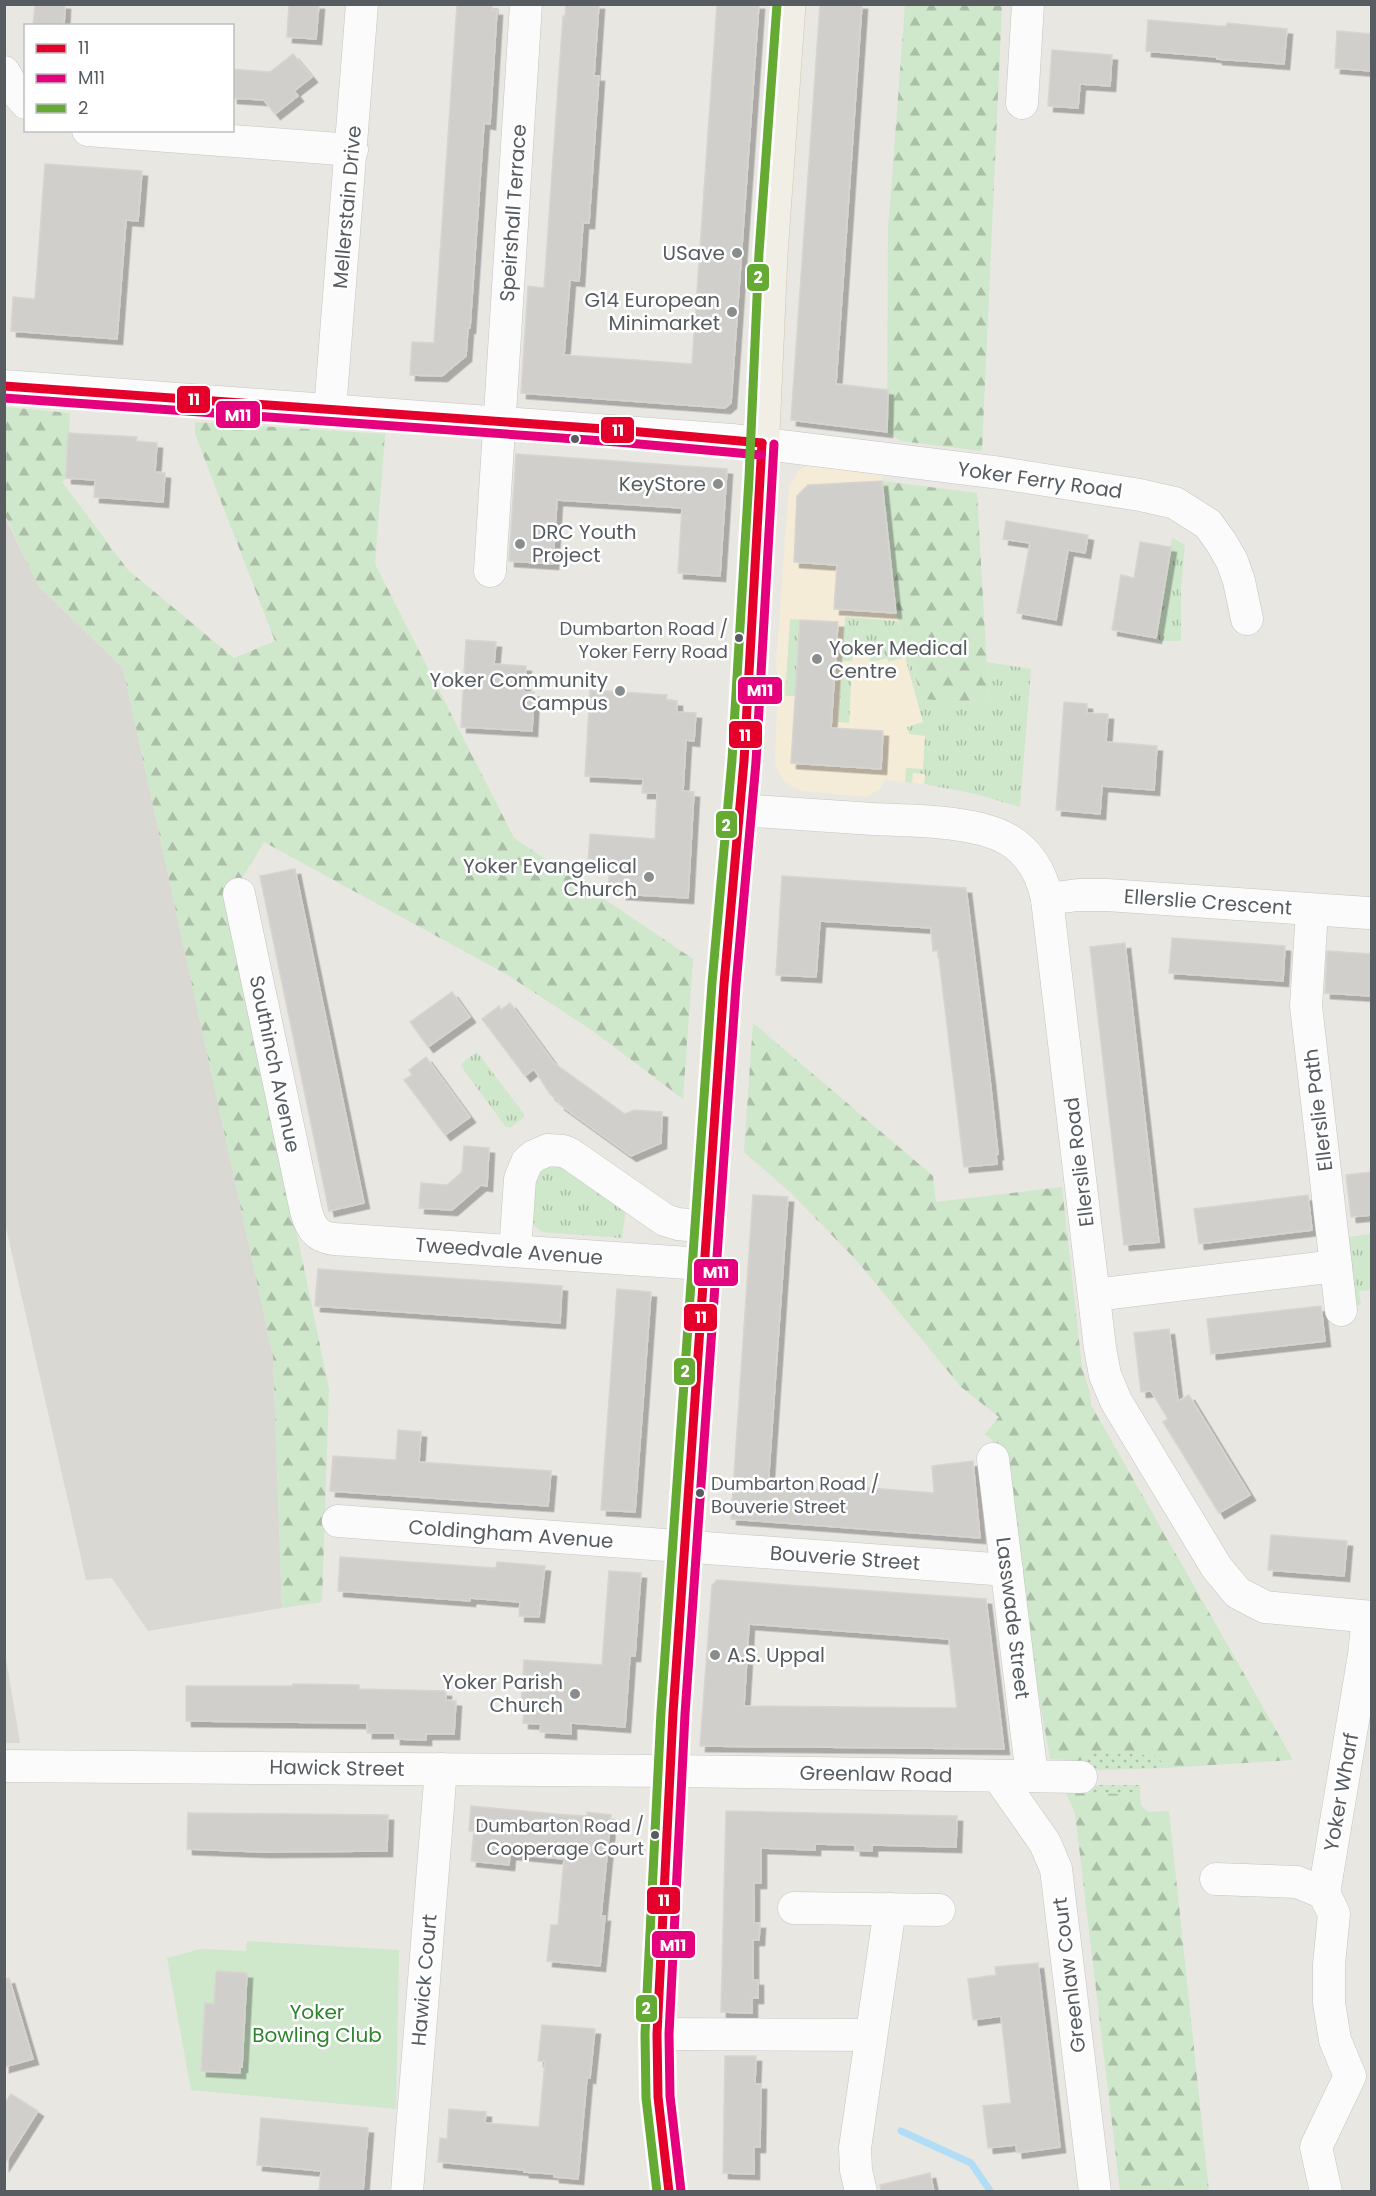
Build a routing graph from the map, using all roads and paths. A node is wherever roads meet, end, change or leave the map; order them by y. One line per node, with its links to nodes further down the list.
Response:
1 (362, 4): 9 (street, Mellerstain Drive)
2 (526, 4): 12 (street, Speirshall Terrace)
3 (789, 4): 13 (main road)
4 (1028, 4): 7 (street)
5 (4, 72): 6 (street)
6 (24, 101)
7 (1022, 103)
8 (114, 132): 9 (street)
9 (352, 150): 11 (street, Mellerstain Drive)
10 (7, 387): 11 (street, Yoker Ferry Road)
11 (330, 410): 12 (street, Yoker Ferry Road)
12 (500, 422): 13 (street, Yoker Ferry Road); 14 (street, Speirshall Terrace)
13 (762, 444): 15 (street, Yoker Ferry Road); 16 (main road)
14 (490, 571)
15 (1247, 619)
16 (740, 810): 18 (street, Ellerslie Road); 21 (main road)
17 (239, 894): 22 (street, Southinch Avenue)
18 (1047, 899): 19 (street, Ellerslie Crescent); 26 (street, Ellerslie Road)
19 (1311, 910): 20 (street, Ellerslie Crescent); 25 (street, Ellerslie Path)
20 (1368, 913)
21 (706, 1227): 23 (street); 24 (main road)
22 (315, 1233): 23 (street, Tweedvale Avenue)
23 (515, 1251): 24 (street, Tweedvale Avenue)
24 (703, 1264): 30 (main road)
25 (1336, 1266): 26 (street); 27 (street, Ellerslie Path)
26 (1094, 1294): 32 (street, Ellerslie Road)
27 (1341, 1310)
28 (993, 1459): 31 (street, Lasswade Street)
29 (338, 1521): 30 (street, Coldingham Avenue)
30 (684, 1546): 31 (street, Bouverie Street); 35 (main road)
31 (1007, 1570): 37 (street, Lasswade Street)
32 (1370, 1617): 40 (street, Yoker Wharf)
33 (4, 1766): 34 (street, Hawick Street)
34 (441, 1769): 35 (street, Hawick Street); 47 (street, Hawick Court)
35 (670, 1771): 36 (street, Greenlaw Road); 44 (main road)
36 (998, 1776): 37 (street, Greenlaw Road); 50 (street, Greenlaw Court)
37 (1032, 1776): 38 (street, Greenlaw Road)
38 (1081, 1777)
39 (1216, 1879): 40 (street)
40 (1324, 1893): 46 (street, Yoker Wharf)
41 (794, 1908): 42 (street)
42 (890, 1909): 43 (street); 45 (street)
43 (939, 1910)
44 (657, 2034): 45 (street); 48 (main road)
45 (871, 2036): 49 (street)
46 (1358, 2062): 51 (street, Yoker Wharf)
47 (407, 2192)
48 (669, 2192)
49 (861, 2192)
50 (1095, 2192)
51 (1326, 2192)

